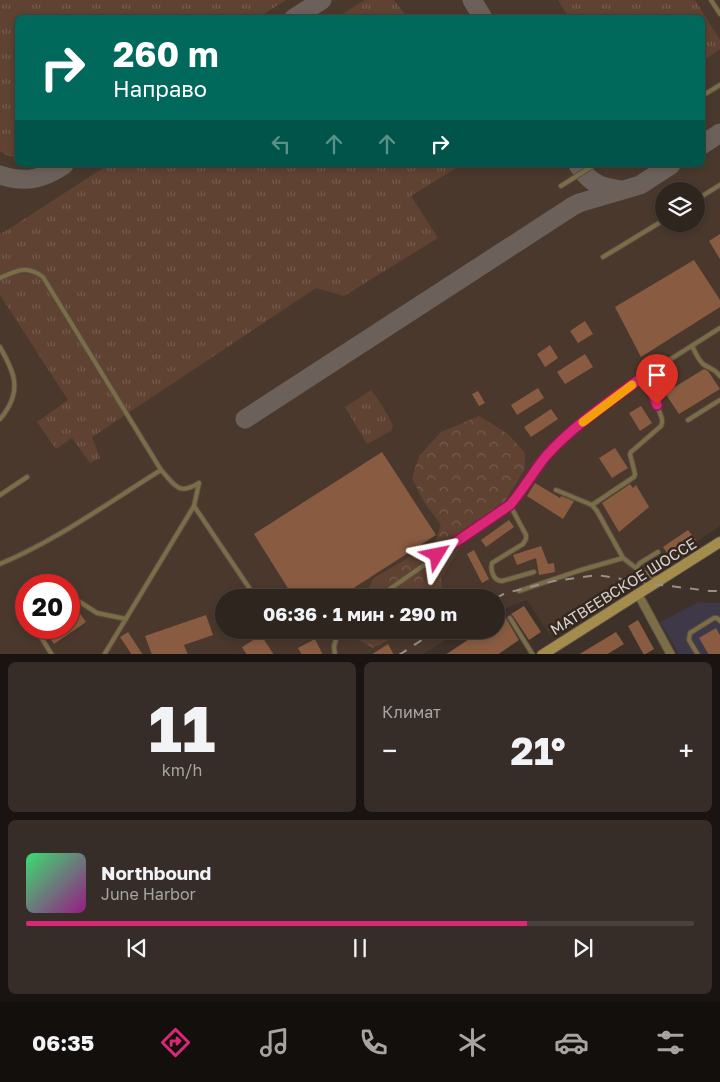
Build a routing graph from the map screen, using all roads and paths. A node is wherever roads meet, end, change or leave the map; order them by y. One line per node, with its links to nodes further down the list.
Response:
1 (711, 0): 2 (lane)
2 (720, 14)
3 (720, 84): 4 (lane)
4 (705, 94)
5 (591, 167): 7 (lane)
6 (720, 185): 8 (lane)
7 (561, 186)
8 (705, 194)
9 (655, 225): 10 (lane)
10 (603, 257)
11 (0, 278): 20 (lane)
12 (720, 328): 13 (lane)
13 (692, 346): 15 (lane); 16 (lane)
14 (0, 347): 18 (lane)
15 (644, 376): 24 (lane); 25 (lane)
16 (720, 376)
17 (720, 400): 19 (lane)
18 (0, 419)
19 (688, 420)
20 (161, 470): 26 (lane); 30 (lane)
21 (27, 477): 23 (lane)
22 (556, 490): 25 (lane)
23 (0, 495)
24 (510, 505): 32 (lane); 35 (lane)
25 (592, 505): 29 (lane)
26 (194, 506): 34 (lane); 40 (lane)
27 (720, 542): 33 (main road, МАТВЕЕВСКОЕ ШОССЕ)
28 (658, 552): 31 (lane)
29 (623, 558): 31 (lane); 36 (lane)
30 (0, 564)
31 (636, 568): 33 (lane)
32 (534, 572)
33 (660, 581): 37 (main road, МАТВЕЕВСКОЕ ШОССЕ)
34 (250, 589)
35 (390, 589)
36 (519, 591)
37 (638, 594): 48 (main road, МАТВЕЕВСКОЕ ШОССЕ); 49 (street)
38 (80, 602): 40 (lane)
39 (510, 618): 47 (lane)
40 (126, 619): 45 (lane)
41 (720, 621): 50 (lane)
42 (42, 639): 44 (lane)
43 (336, 639): 46 (lane)
44 (52, 654)
45 (104, 654)
46 (335, 654)
47 (533, 654)
48 (542, 654)
49 (671, 654)
50 (698, 654)

